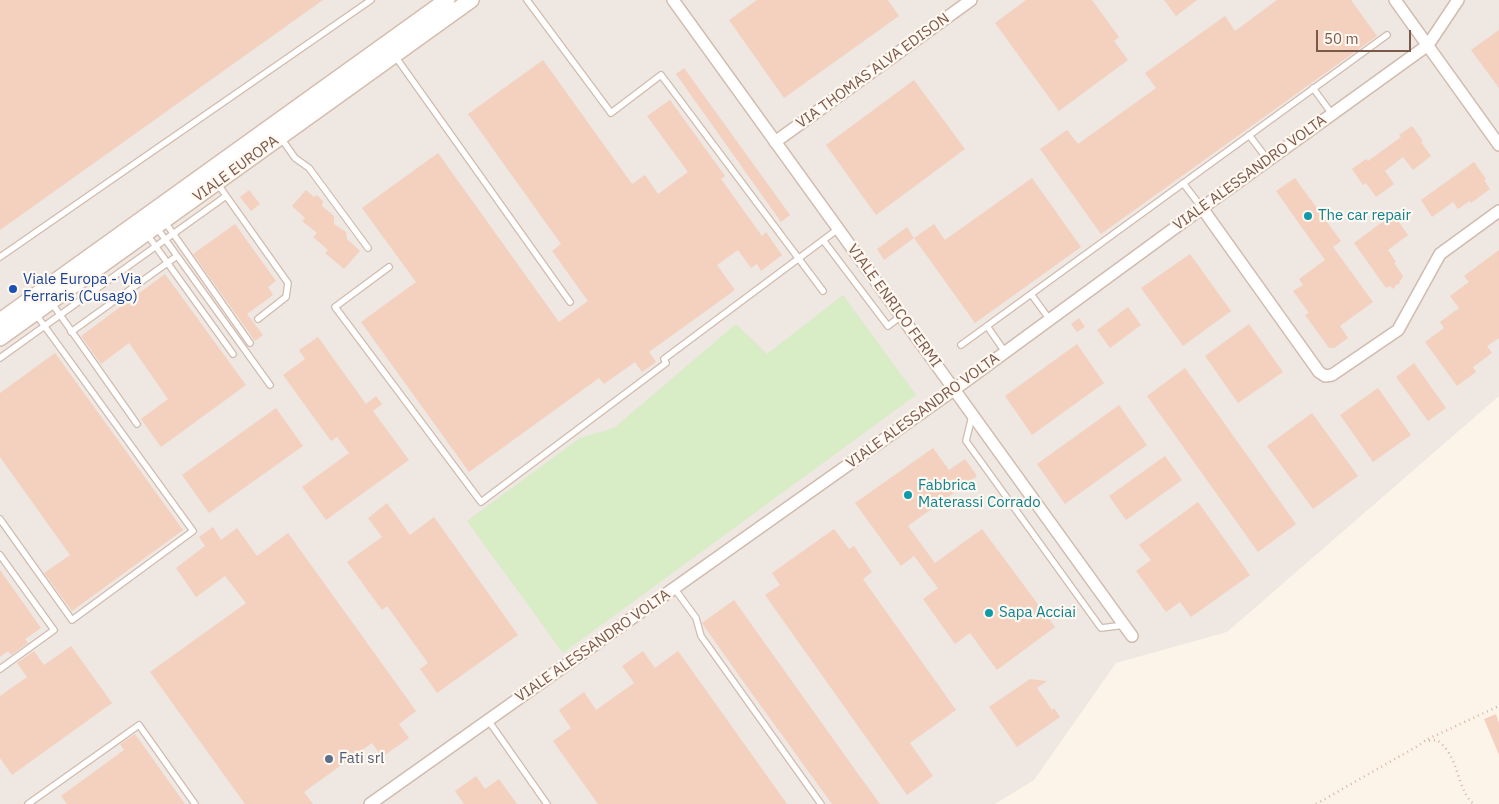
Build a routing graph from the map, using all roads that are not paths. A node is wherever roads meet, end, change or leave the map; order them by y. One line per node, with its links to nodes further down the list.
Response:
1 (371, 0): 31 (lane)
2 (447, 0): 45 (main road, VIALE EUROPA)
3 (471, 0): 11 (main road, VIALE EUROPA)
4 (528, 0): 33 (lane)
5 (673, 0): 16 (street, VIALE ENRICO FERMI)
6 (970, 0): 16 (street, VIA THOMAS ALVA EDISON)
7 (1396, 0): 10 (street)
8 (1458, 0): 10 (street, VIALE ALESSANDRO VOLTA)
9 (1387, 35): 12 (lane)
10 (1428, 45): 13 (street, VIALE ALESSANDRO VOLTA); 17 (street)
11 (394, 55): 15 (main road, VIALE EUROPA); 39 (lane)
12 (1313, 88): 13 (lane); 14 (lane)
13 (1332, 114): 18 (street, VIALE ALESSANDRO VOLTA)
14 (1250, 135): 18 (lane); 20 (lane)
15 (280, 137): 19 (main road, VIALE EUROPA); 30 (lane)
16 (775, 142): 25 (street, VIALE ENRICO FERMI)
17 (1499, 145)
18 (1268, 160): 22 (street, VIALE ALESSANDRO VOLTA)
19 (217, 183): 21 (lane); 24 (main road, VIALE EUROPA)
20 (1183, 183): 22 (lane); 37 (lane)
21 (226, 196): 26 (lane); 43 (lane)
22 (1202, 208): 23 (street); 44 (street, VIALE ALESSANDRO VOLTA)
23 (1499, 211)
24 (155, 226): 26 (lane); 27 (lane); 29 (lane); 38 (main road, VIALE EUROPA)
25 (838, 228): 28 (lane); 42 (street, VIALE ENRICO FERMI)
26 (172, 234): 27 (lane); 50 (lane)
27 (165, 239): 29 (lane); 32 (lane)
28 (823, 240): 33 (lane); 42 (lane)
29 (155, 246): 34 (lane); 41 (lane)
30 (368, 248)
31 (0, 256)
32 (177, 256): 34 (lane); 55 (lane)
33 (798, 258): 35 (lane); 36 (lane)
34 (168, 263): 48 (lane); 53 (lane)
35 (389, 267)
36 (822, 291)
37 (1031, 294): 44 (lane); 47 (lane)
38 (50, 302): 40 (main road, VIALE EUROPA); 41 (lane)
39 (570, 302)
40 (35, 313): 46 (lane); 49 (main road, VIALE EUROPA)
41 (59, 315): 46 (lane); 48 (lane)
42 (901, 316): 56 (street, VIALE ENRICO FERMI)
43 (258, 319)
44 (1050, 320): 52 (street, VIALE ALESSANDRO VOLTA)
45 (0, 321)
46 (44, 326): 54 (lane); 59 (lane)
47 (987, 326): 51 (lane); 52 (lane)
48 (71, 332): 58 (lane)
49 (0, 338)
50 (250, 343)
51 (961, 345)
52 (1005, 352): 56 (street, VIALE ALESSANDRO VOLTA)
53 (232, 354)
54 (0, 358)
55 (270, 385)
56 (955, 389): 57 (street, VIALE ENRICO FERMI); 61 (street, VIALE ALESSANDRO VOLTA)
57 (972, 414): 62 (street, VIALE ENRICO FERMI); 62 (lane)
58 (137, 424)
59 (0, 519)
60 (0, 555): 64 (lane)
61 (674, 588): 65 (street, VIALE ALESSANDRO VOLTA); 70 (lane)
62 (1125, 625): 63 (street, VIALE ENRICO FERMI)
63 (1132, 636)
64 (0, 669)
65 (488, 720): 68 (street, VIALE ALESSANDRO VOLTA); 69 (lane)
66 (28, 804): 67 (lane)
67 (195, 804)
68 (370, 804)
69 (547, 804)
70 (821, 804)

